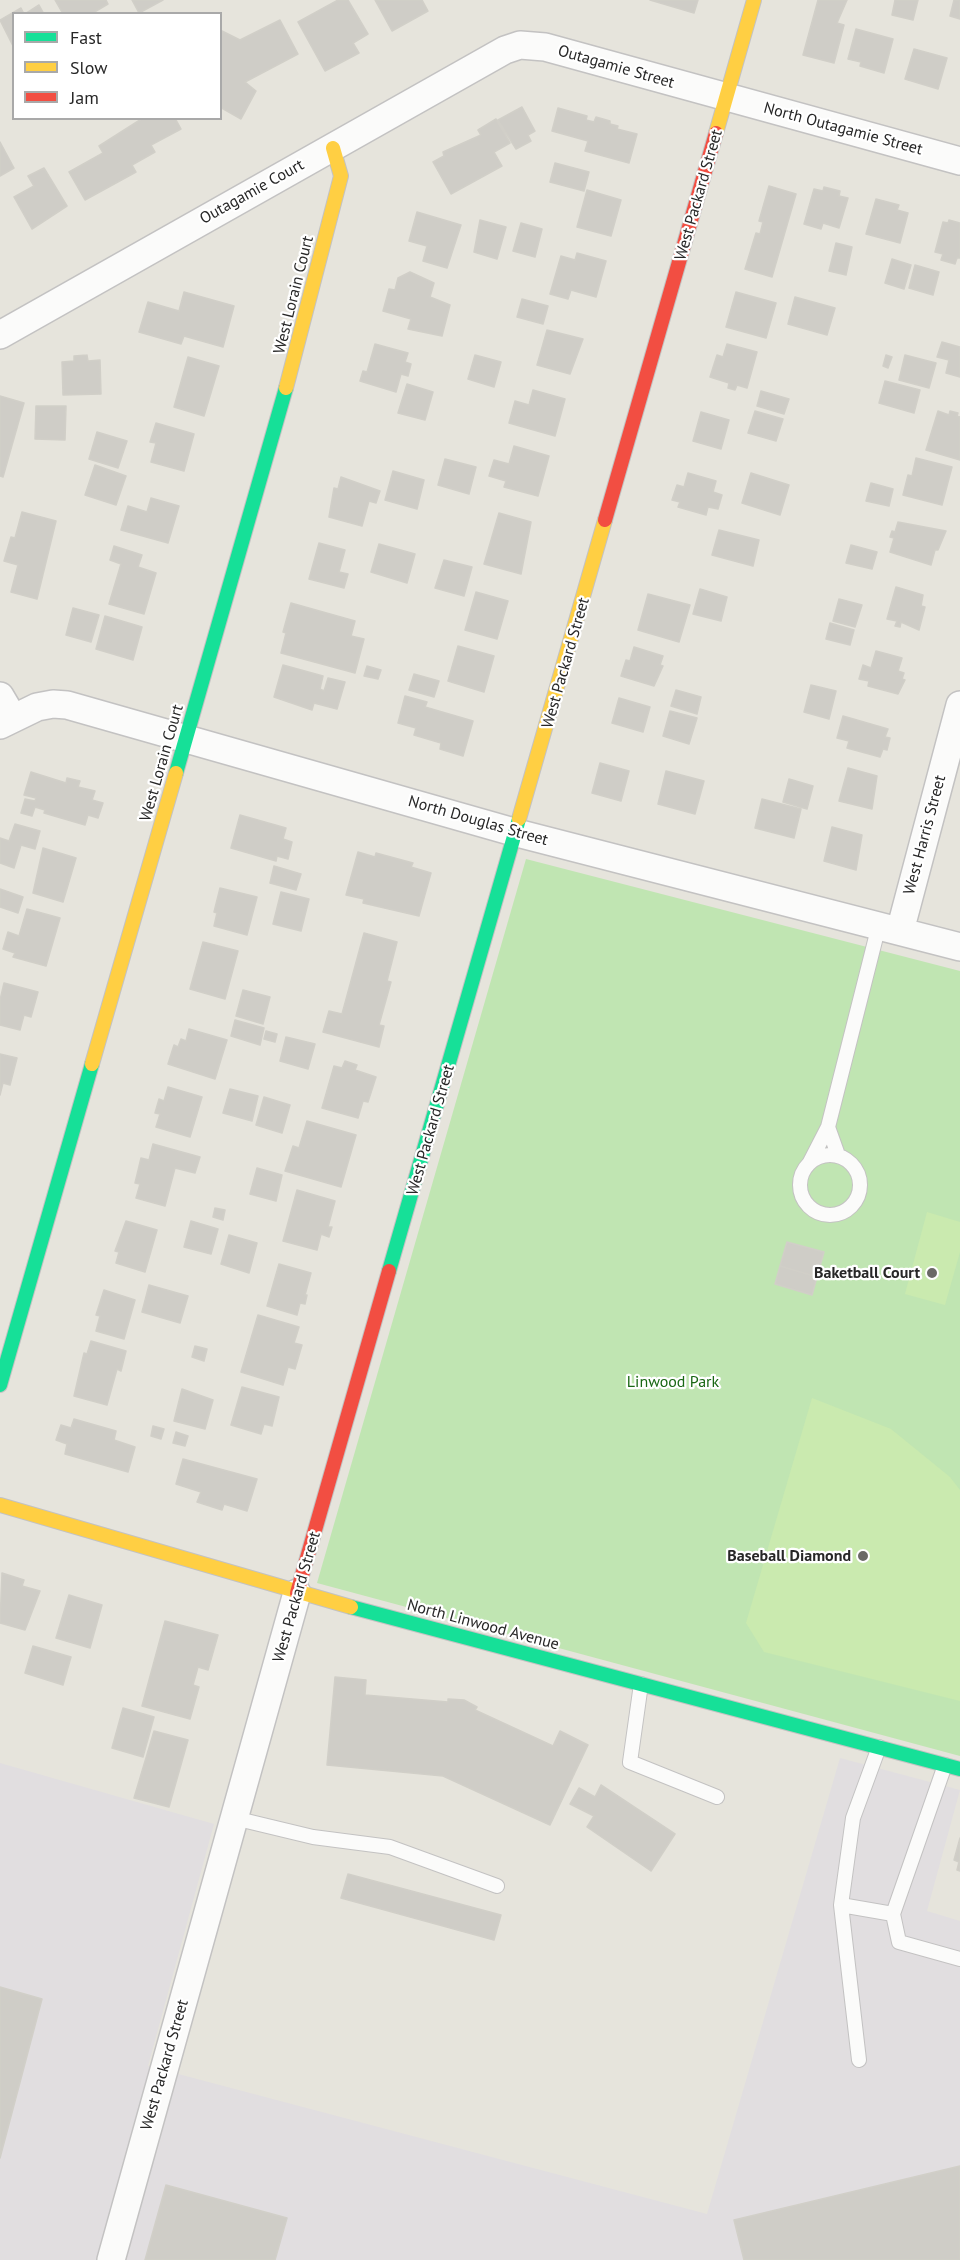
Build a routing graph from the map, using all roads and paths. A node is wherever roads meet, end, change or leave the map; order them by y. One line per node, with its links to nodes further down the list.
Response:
1 (754, 0): 3 (street, West Packard Street)
2 (504, 50): 3 (street, Outagamie Street); 4 (street, Outagamie Court)
3 (727, 98): 5 (street, North Outagamie Street); 10 (street, West Packard Street)
4 (333, 148): 6 (street, Outagamie Court); 9 (street, West Lorain Court)
5 (960, 161)
6 (0, 335)
7 (960, 705): 11 (street, West Harris Street)
8 (4, 713): 9 (street, North Douglas Street)
9 (186, 738): 10 (street, North Douglas Street); 16 (street, West Lorain Court)
10 (517, 833): 11 (street, North Douglas Street); 18 (street, West Packard Street)
11 (890, 928): 12 (street, North Douglas Street); 13 (lane)
12 (960, 947)
13 (828, 1127): 14 (lane); 15 (lane)
14 (838, 1155): 15 (lane); 15 (lane)
15 (810, 1162)
16 (0, 1385)
17 (0, 1505): 18 (street, North Linwood Avenue)
18 (297, 1593): 19 (street, North Linwood Avenue); 24 (street, West Packard Street)
19 (641, 1684): 20 (street, North Linwood Avenue); 23 (lane)
20 (879, 1747): 21 (street, North Linwood Avenue); 26 (lane)
21 (945, 1765): 22 (street, North Linwood Avenue); 27 (lane)
22 (960, 1769)
23 (717, 1797)
24 (234, 1818): 25 (lane); 30 (street, West Packard Street)
25 (497, 1886)
26 (841, 1905): 27 (lane); 29 (lane)
27 (893, 1914): 28 (lane)
28 (960, 1959)
29 (859, 2060)
30 (111, 2260)

